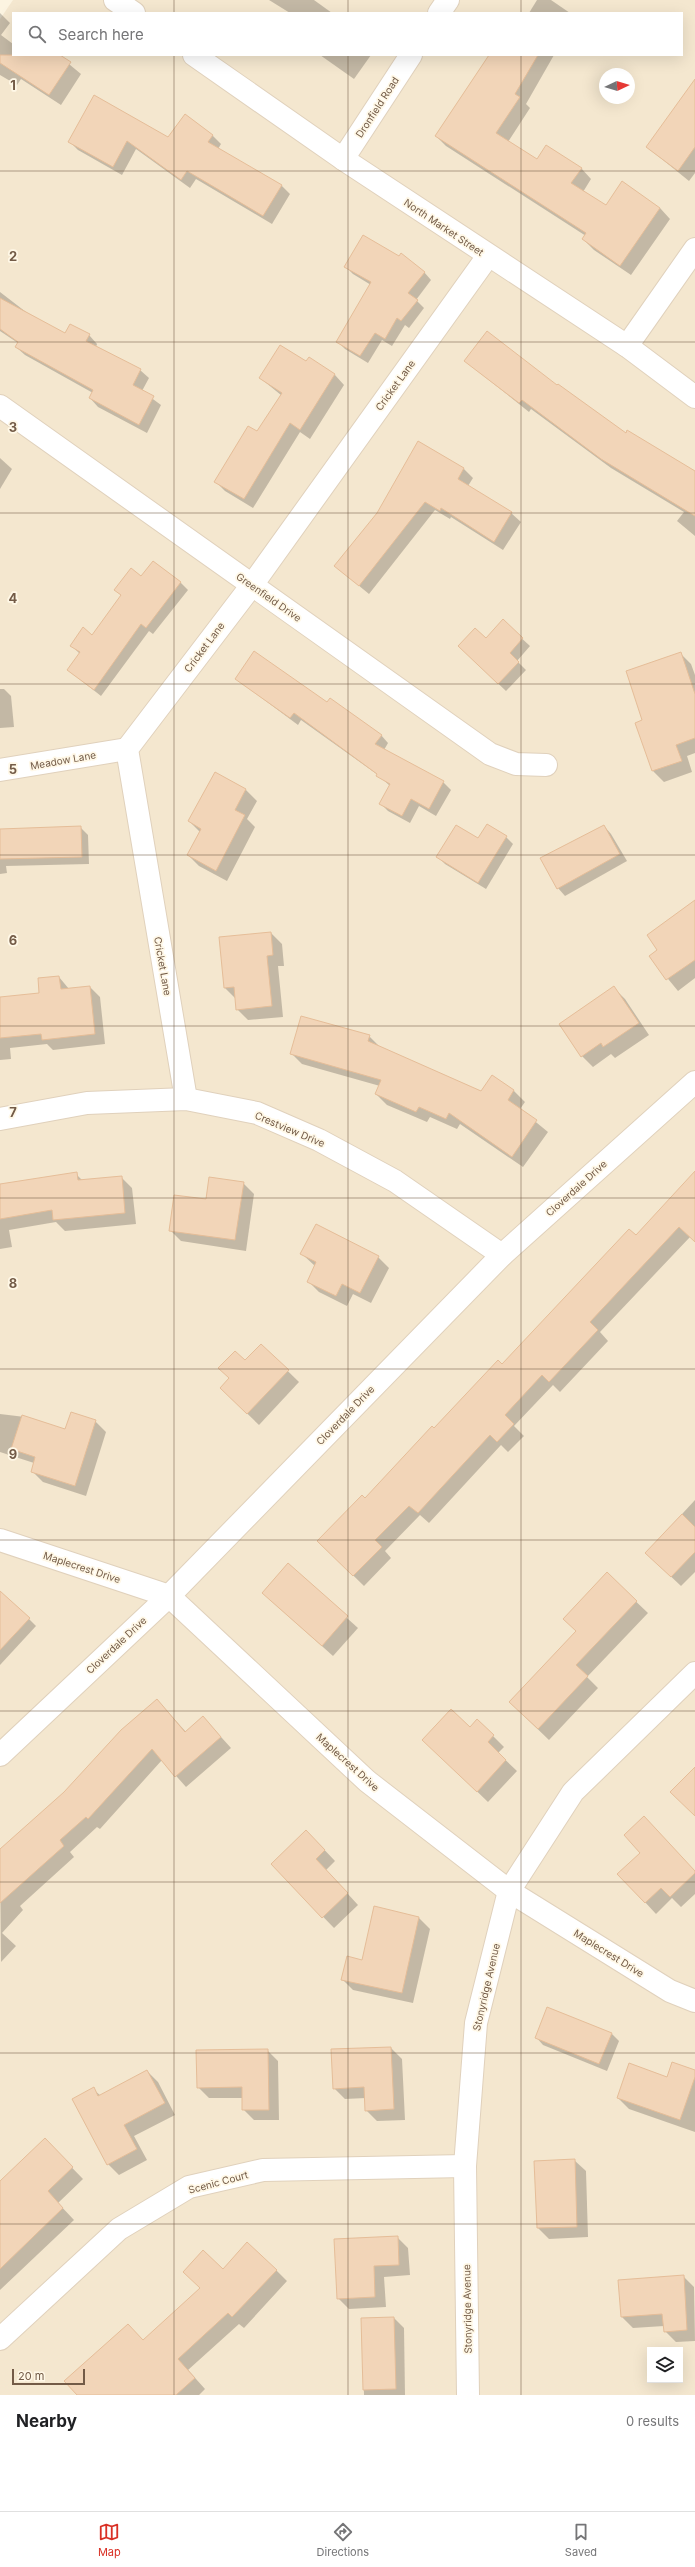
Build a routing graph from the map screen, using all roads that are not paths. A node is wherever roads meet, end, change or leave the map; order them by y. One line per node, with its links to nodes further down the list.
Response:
1 (115, 0): 3 (street)
2 (448, 0): 4 (street)
3 (133, 12)
4 (440, 12)
5 (195, 56): 7 (street, North Market Street)
6 (410, 56): 7 (street, Dronfield Road)
7 (343, 159): 9 (street, North Market Street)
8 (695, 250): 10 (street)
9 (488, 256): 10 (street, North Market Street); 13 (street, Cricket Lane)
10 (627, 346): 11 (street, North Market Street)
11 (695, 397)
12 (0, 406): 13 (street, Greenfield Drive)
13 (252, 585): 14 (street, Cricket Lane); 15 (street, Greenfield Drive)
14 (127, 749): 16 (street, Meadow Lane); 18 (street, Cricket Lane)
15 (546, 766)
16 (0, 770)
17 (695, 1082): 20 (street, Cloverdale Drive)
18 (186, 1099): 19 (street, Crestview Drive); 20 (street, Crestview Drive)
19 (0, 1119)
20 (502, 1254): 22 (street, Cloverdale Drive)
21 (0, 1540): 22 (street, Maplecrest Drive)
22 (169, 1596): 24 (street, Cloverdale Drive); 25 (street, Maplecrest Drive)
23 (695, 1674): 25 (street, Stonyridge Avenue)
24 (0, 1755)
25 (510, 1891): 26 (street, Maplecrest Drive); 27 (street, Stonyridge Avenue)
26 (695, 2001)
27 (465, 2166): 28 (street, Scenic Court); 29 (street, Stonyridge Avenue)
28 (0, 2339)
29 (468, 2395)

